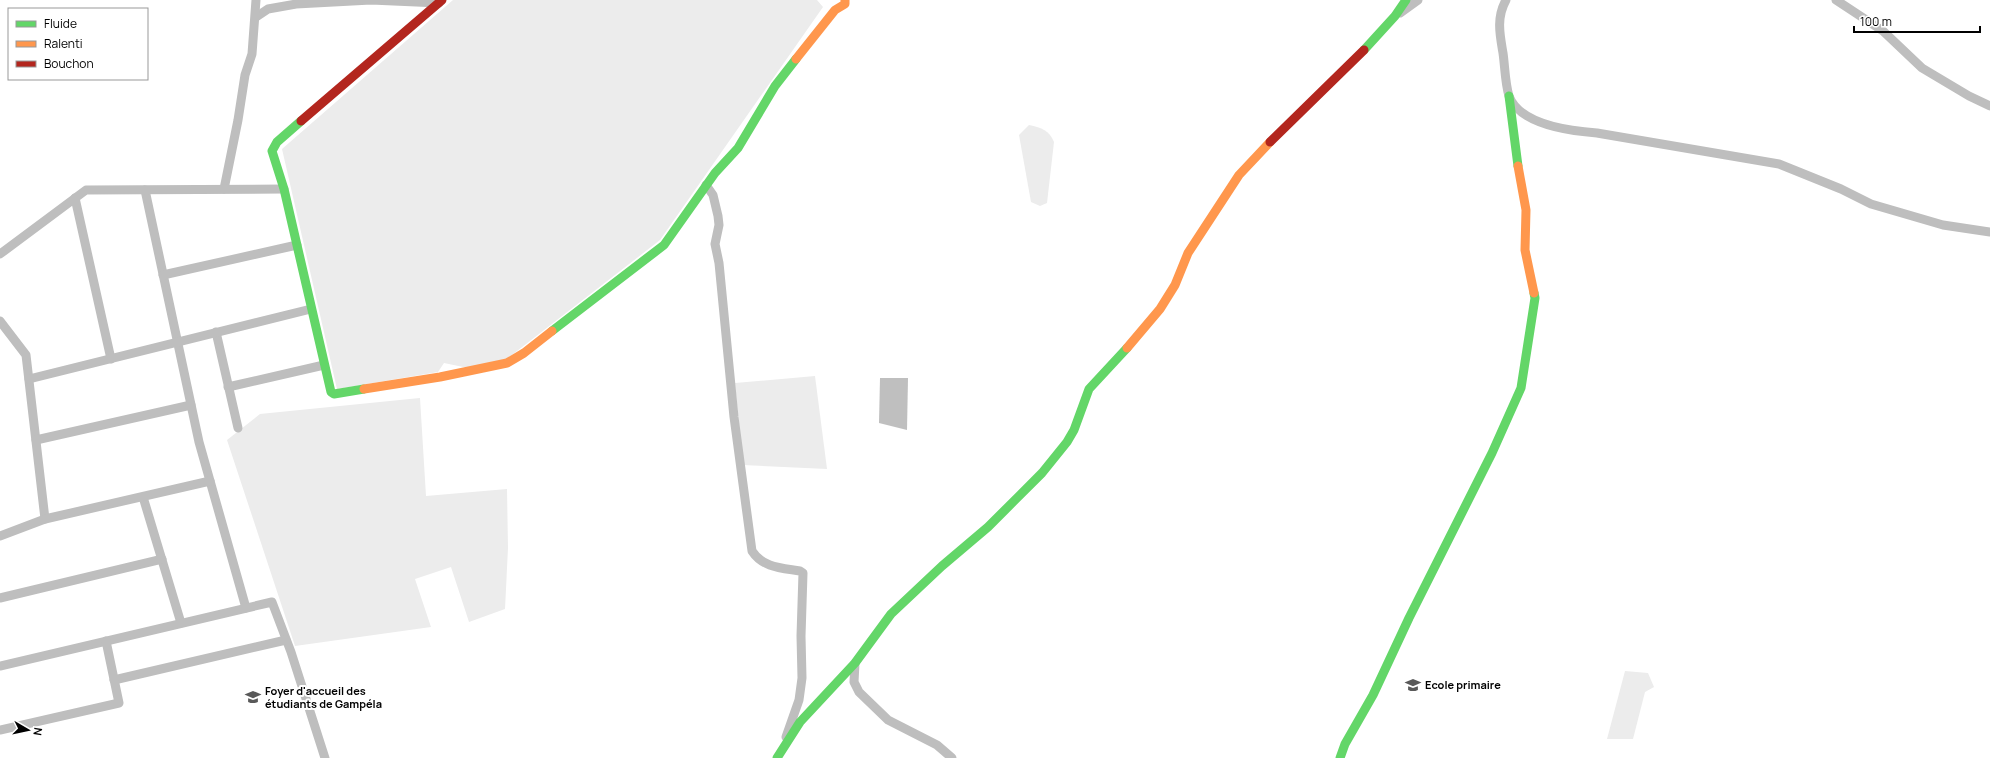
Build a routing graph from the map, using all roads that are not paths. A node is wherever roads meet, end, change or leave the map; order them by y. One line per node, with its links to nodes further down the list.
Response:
1 (256, 0): 9 (street)
2 (845, 0): 12 (street)
3 (1406, 0): 8 (street)
4 (1418, 0): 8 (street)
5 (440, 1): 9 (street); 14 (street)
6 (1503, 1): 10 (street)
7 (1838, 1): 11 (street)
8 (1395, 16): 42 (street)
9 (256, 17): 13 (street)
10 (1509, 96): 17 (street); 50 (street)
11 (1990, 106)
12 (706, 185): 26 (street); 46 (street)
13 (224, 189): 14 (street); 15 (street)
14 (284, 189): 18 (street)
15 (145, 190): 16 (street); 20 (street)
16 (75, 198): 19 (street); 25 (street)
17 (1990, 232)
18 (297, 245): 20 (street); 21 (street)
19 (0, 254)
20 (163, 275): 24 (street)
21 (311, 309): 23 (street); 26 (street)
22 (0, 321): 27 (street)
23 (216, 332): 24 (street); 28 (street)
24 (177, 342): 25 (street); 29 (street)
25 (111, 359): 27 (street)
26 (324, 365): 28 (street)
27 (29, 379): 31 (street)
28 (228, 387): 30 (street)
29 (191, 405): 31 (street); 32 (street)
30 (238, 428)
31 (36, 440): 34 (street)
32 (210, 481): 33 (street); 38 (street)
33 (143, 497): 34 (street); 36 (street)
34 (45, 519): 35 (street)
35 (0, 536)
36 (162, 559): 37 (street); 39 (street)
37 (0, 598)
38 (246, 608): 39 (street); 40 (street)
39 (181, 623): 41 (street)
40 (286, 640): 44 (street); 47 (street)
41 (106, 641): 43 (street); 44 (street)
42 (855, 663): 46 (street); 49 (street)
43 (0, 666)
44 (114, 680): 45 (street)
45 (0, 730)
46 (783, 746): 48 (street)
47 (325, 758)
48 (777, 758)
49 (952, 758)
50 (1340, 758)

